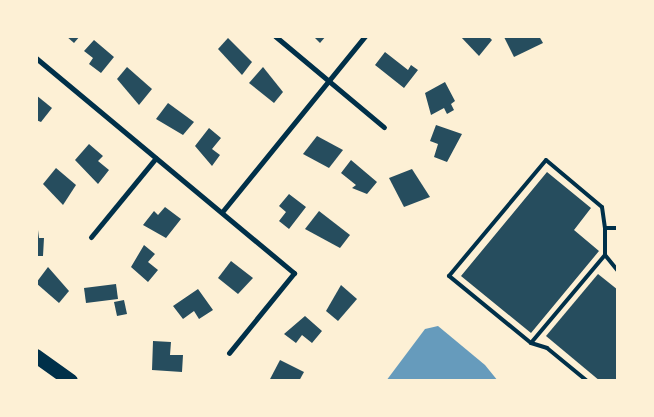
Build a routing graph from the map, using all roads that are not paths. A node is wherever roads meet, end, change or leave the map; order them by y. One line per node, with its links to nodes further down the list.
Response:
1 (275, 36): 4 (street)
2 (365, 36): 4 (street)
3 (36, 58): 6 (street)
4 (329, 80): 5 (street); 7 (street)
5 (384, 127)
6 (156, 158): 7 (street); 10 (street)
7 (222, 212): 14 (street)
8 (605, 228): 9 (lane); 11 (lane); 13 (lane)
9 (618, 228)
10 (91, 237)
11 (604, 255): 12 (lane); 13 (lane)
12 (618, 271)
13 (531, 343): 18 (lane)
14 (229, 353)
15 (36, 357): 16 (highway); 17 (highway)
16 (66, 381)
17 (71, 381)
18 (586, 381)

